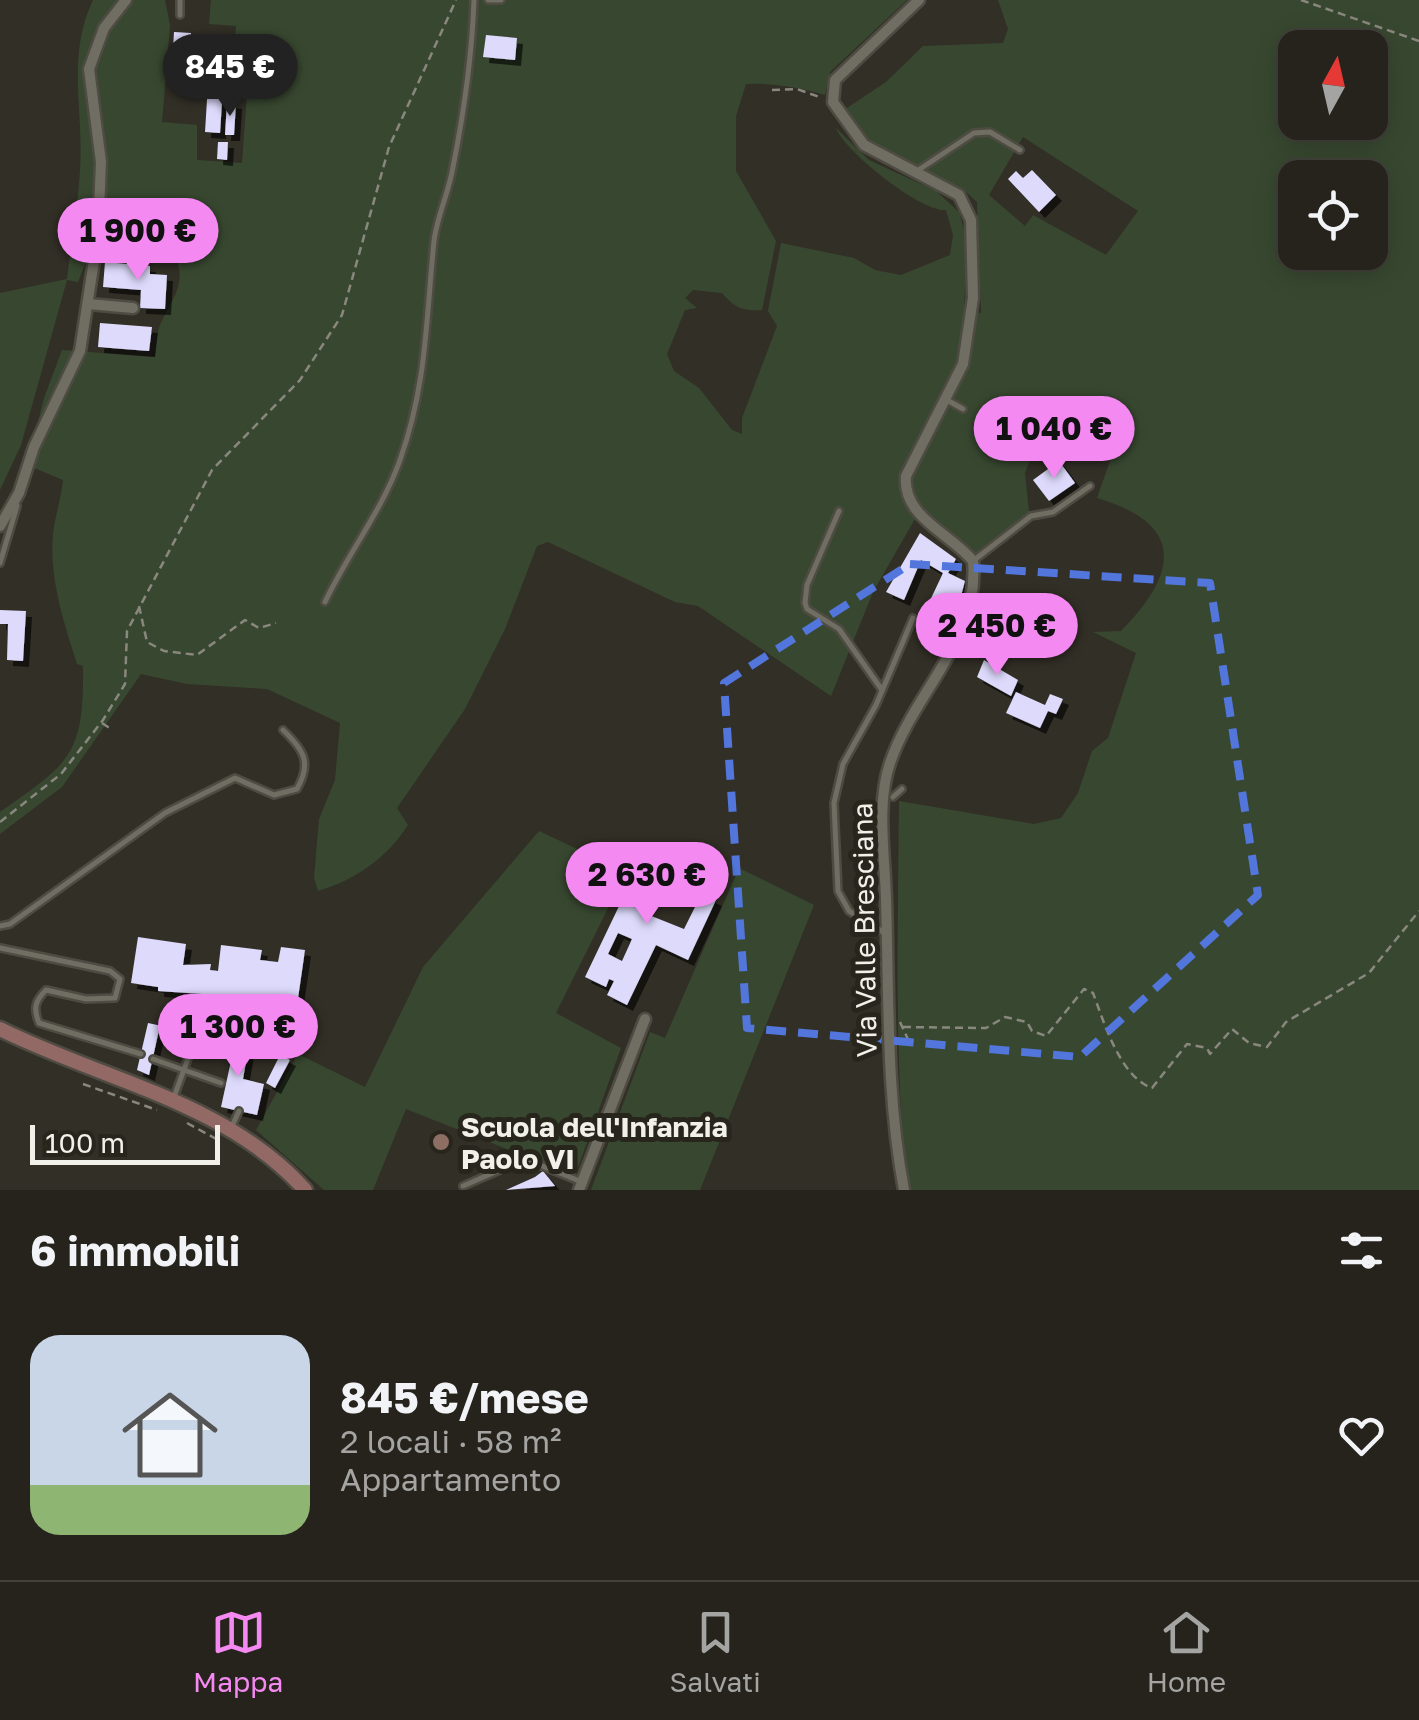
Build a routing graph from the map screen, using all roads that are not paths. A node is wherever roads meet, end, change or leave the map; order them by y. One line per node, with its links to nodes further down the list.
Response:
1 (126, 0): 10 (street)
2 (180, 0): 7 (lane)
3 (474, 0): 20 (lane)
4 (488, 0): 5 (lane)
5 (501, 0)
6 (919, 0): 9 (street)
7 (180, 15)
8 (1020, 150): 9 (lane)
9 (915, 172): 12 (street)
10 (88, 304): 11 (street); 15 (street)
11 (133, 308)
12 (947, 400): 13 (lane); 18 (street)
13 (963, 409)
14 (1090, 486): 18 (lane)
15 (19, 493): 17 (street); 19 (lane)
16 (839, 510): 22 (lane)
17 (0, 526)
18 (973, 560): 27 (street, Via Valle Bresciana)
19 (0, 563)
20 (325, 602)
21 (913, 618): 22 (lane)
22 (882, 690): 27 (lane)
23 (284, 730): 26 (lane)
24 (902, 789): 25 (lane)
25 (893, 797)
26 (0, 926)
27 (888, 939): 42 (street, Via Valle Bresciana)
28 (0, 948): 32 (lane)
29 (645, 1019): 40 (street)
30 (0, 1029): 36 (street)
31 (190, 1052): 34 (lane)
32 (141, 1054)
33 (153, 1058): 34 (lane)
34 (185, 1070): 35 (lane); 36 (lane)
35 (220, 1083)
36 (167, 1107): 38 (street)
37 (239, 1111): 38 (lane)
38 (231, 1128): 41 (street)
39 (463, 1186): 40 (lane)
40 (580, 1186)
41 (305, 1190)
42 (904, 1190)

